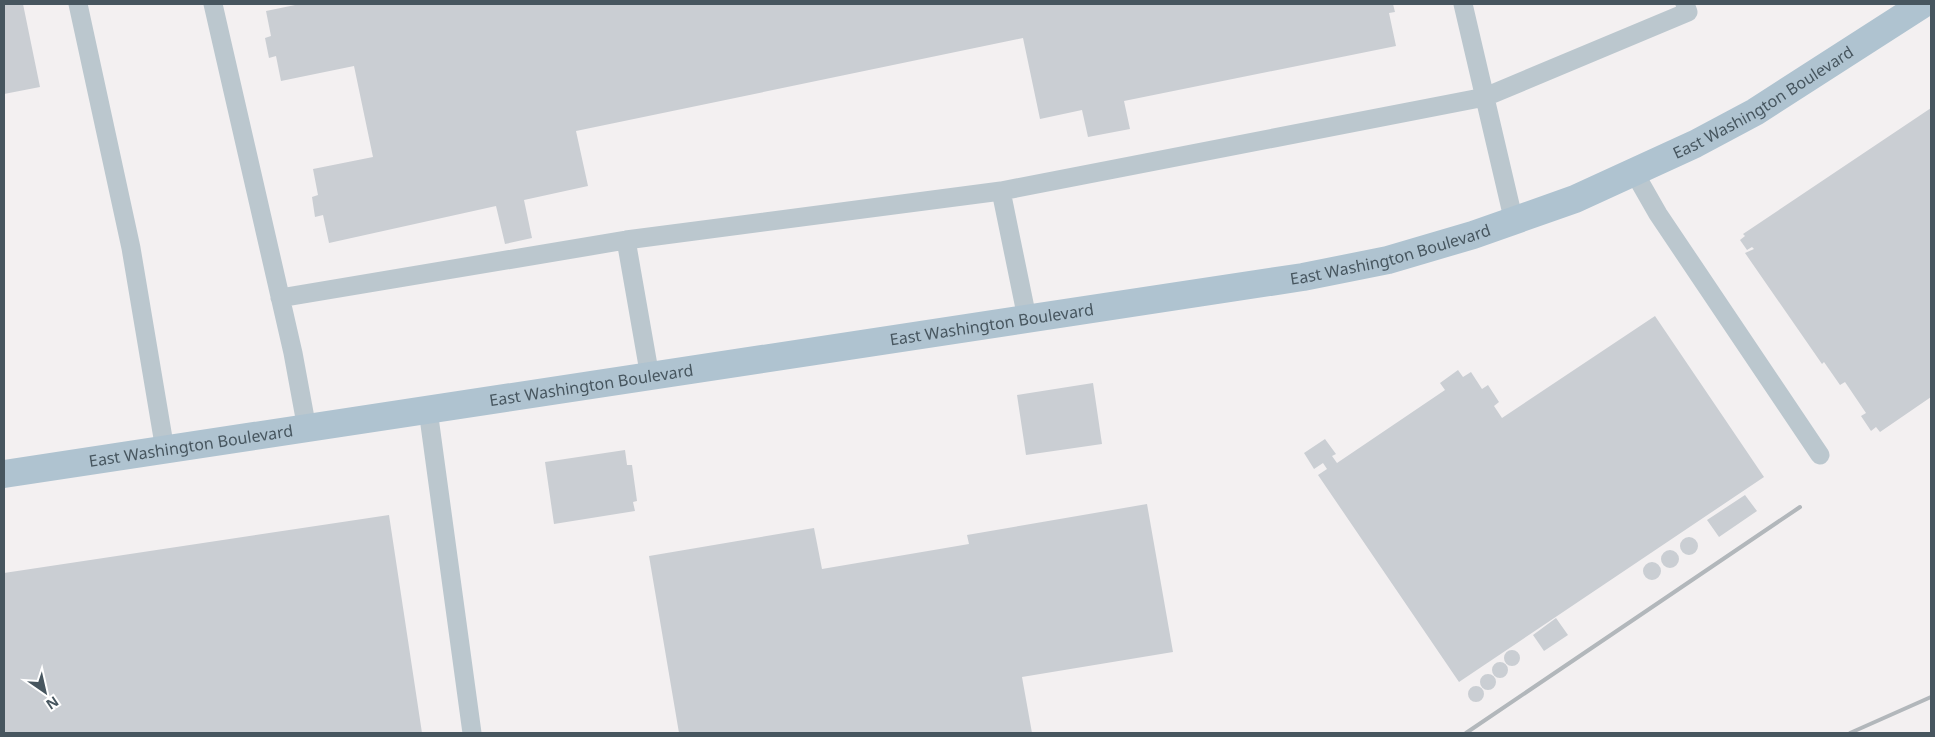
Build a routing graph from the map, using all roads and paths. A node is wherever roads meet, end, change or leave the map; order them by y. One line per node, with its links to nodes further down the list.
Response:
1 (78, 4): 16 (lane)
2 (213, 4): 11 (lane)
3 (1464, 4): 6 (lane)
4 (1685, 4): 6 (lane)
5 (1923, 4): 7 (main road, East Washington Boulevard)
6 (1485, 97): 8 (lane); 9 (lane)
7 (1634, 172): 9 (main road, East Washington Boulevard); 17 (lane)
8 (1001, 191): 10 (lane); 12 (lane)
9 (1514, 222): 12 (main road, East Washington Boulevard)
10 (626, 240): 11 (lane); 13 (lane)
11 (280, 298): 15 (lane)
12 (1027, 318): 13 (main road, East Washington Boulevard)
13 (650, 376): 14 (main road, East Washington Boulevard)
14 (428, 410): 15 (main road, East Washington Boulevard); 19 (lane)
15 (307, 429): 16 (main road, East Washington Boulevard)
16 (165, 450): 18 (main road, East Washington Boulevard)
17 (1820, 456)
18 (4, 474)
19 (472, 733)

